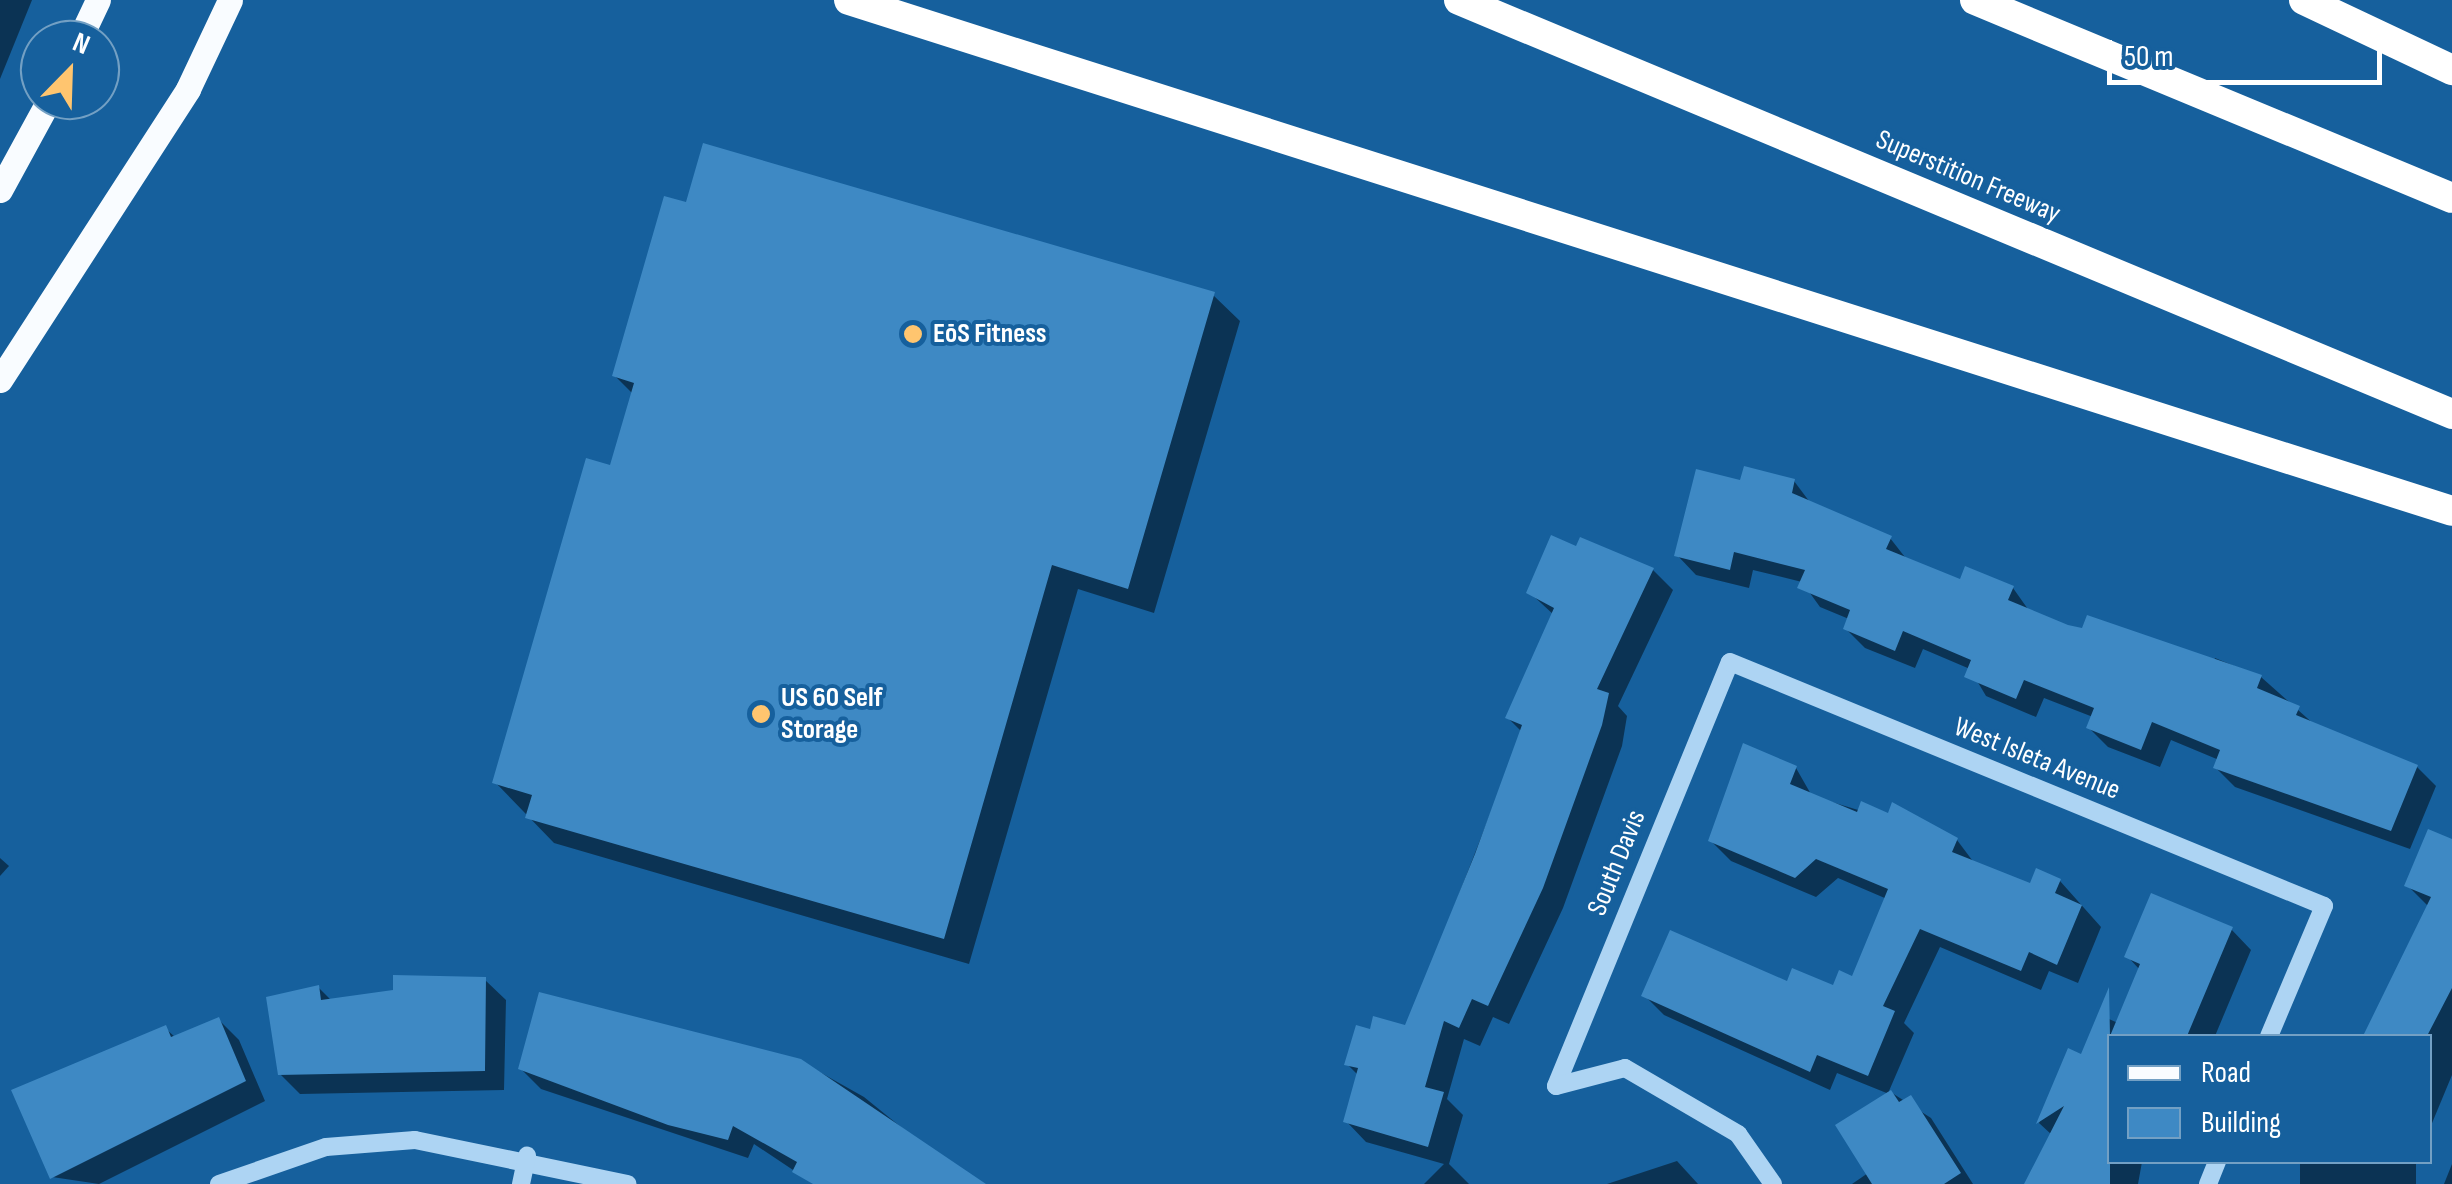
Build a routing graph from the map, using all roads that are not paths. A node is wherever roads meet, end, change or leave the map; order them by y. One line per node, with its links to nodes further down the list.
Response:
1 (230, 0): 10 (main road)
2 (849, 0): 12 (highway)
3 (1459, 0): 11 (highway, Superstition Freeway)
4 (1975, 0): 9 (highway)
5 (2304, 0): 6 (highway)
6 (2452, 70)
7 (38, 120): 8 (main road)
8 (0, 190)
9 (2452, 198)
10 (0, 380)
11 (2452, 414)
12 (2452, 511)
13 (1730, 662): 14 (street, West Isleta Avenue); 19 (street, South Davis)
14 (2271, 1034)
15 (527, 1156): 16 (street); 17 (street); 18 (street)
16 (219, 1184)
17 (521, 1184)
18 (628, 1184)
19 (1774, 1184)

